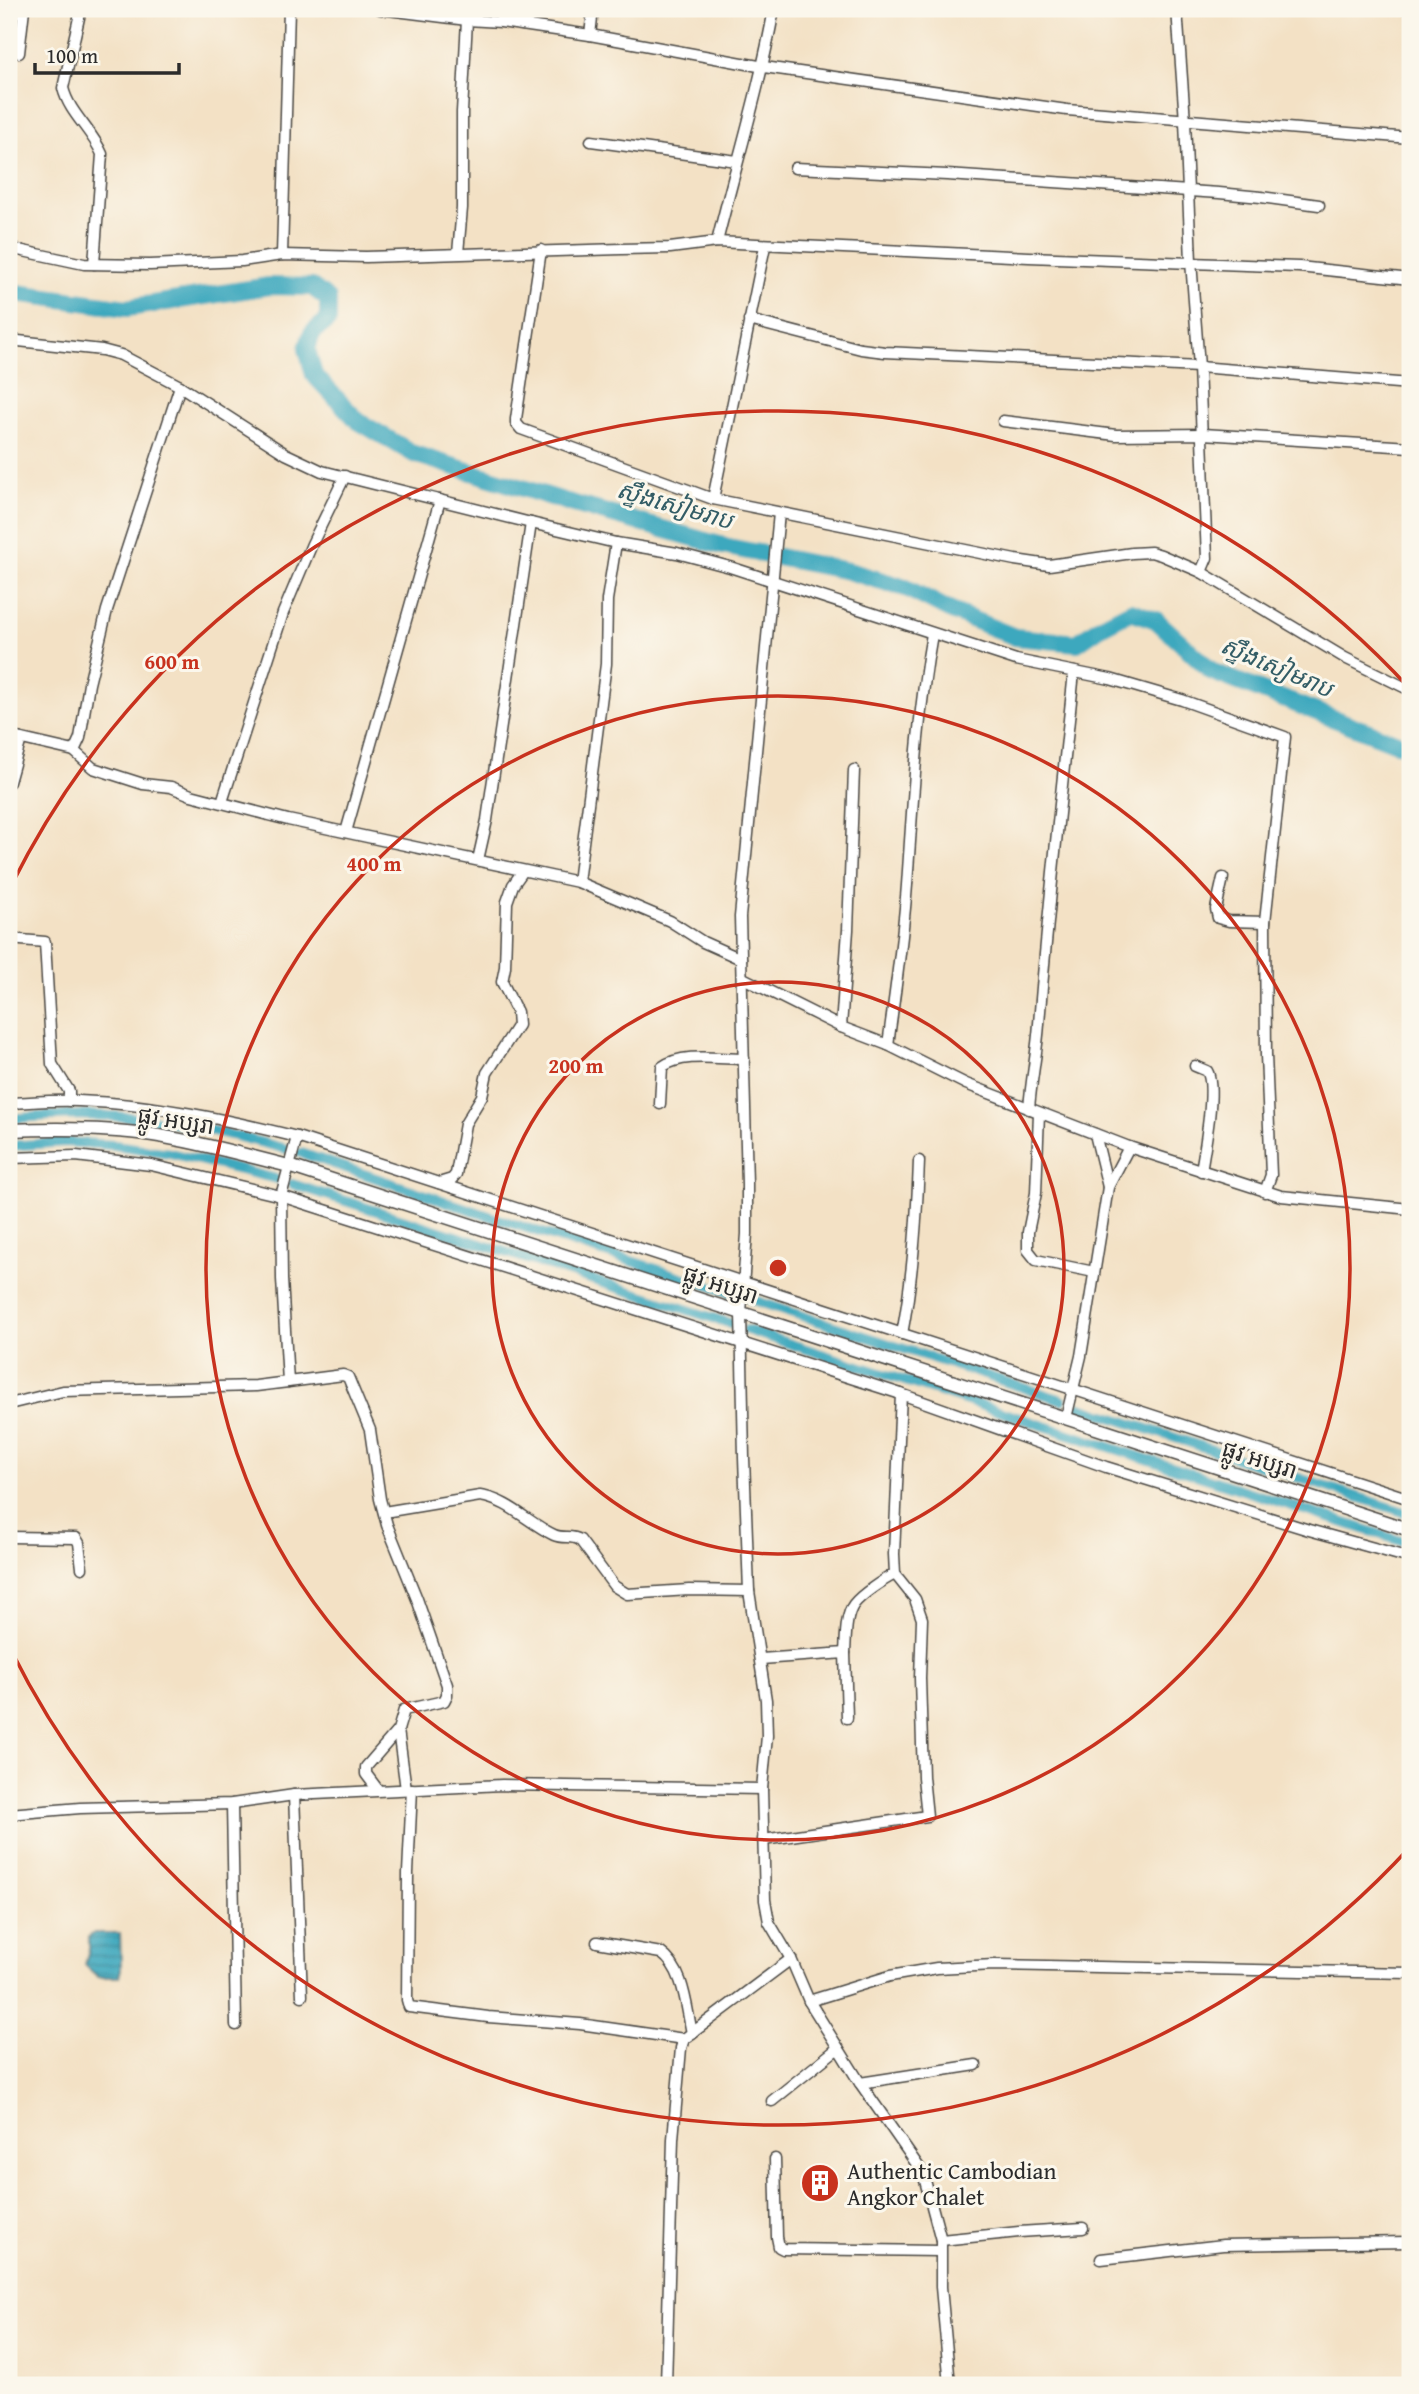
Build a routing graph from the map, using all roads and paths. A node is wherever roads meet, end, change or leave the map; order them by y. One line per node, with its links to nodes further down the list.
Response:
1 (24, 9): 13 (street)
2 (81, 9): 29 (street)
3 (289, 9): 27 (street)
4 (380, 9): 9 (street)
5 (525, 9): 11 (street)
6 (593, 9): 12 (street)
7 (774, 9): 14 (street)
8 (1177, 9): 15 (street)
9 (429, 12): 10 (street)
10 (467, 20): 11 (street); 26 (street)
11 (523, 25): 12 (street)
12 (590, 35): 14 (street)
13 (19, 52)
14 (764, 67): 15 (street); 18 (street)
15 (1185, 121): 16 (street); 20 (street)
16 (1410, 138)
17 (591, 141): 18 (street)
18 (737, 162): 22 (street)
19 (795, 168): 20 (street)
20 (1188, 192): 21 (street); 28 (street)
21 (1319, 205)
22 (717, 242): 23 (street); 25 (street)
23 (765, 246): 28 (street); 31 (street)
24 (9, 248): 29 (street)
25 (541, 250): 26 (street); 40 (street)
26 (458, 253): 27 (street)
27 (282, 255): 29 (street)
28 (1191, 261): 30 (street); 33 (street)
29 (94, 264)
30 (1410, 279)
31 (750, 320): 33 (street); 40 (street)
32 (9, 340): 35 (street)
33 (1199, 367): 34 (street); 37 (street)
34 (1410, 384)
35 (180, 386): 39 (street); 52 (street)
36 (1003, 421): 37 (street)
37 (1203, 433): 38 (street); 45 (street)
38 (1410, 447)
39 (345, 476): 41 (street); 55 (street)
40 (713, 499): 42 (street)
41 (440, 500): 43 (street); 56 (street)
42 (778, 518): 45 (street); 46 (street)
43 (531, 523): 44 (street); 57 (street)
44 (616, 543): 46 (street); 60 (street)
45 (1201, 572): 49 (street)
46 (771, 577): 47 (street); 63 (street)
47 (932, 634): 48 (street); 66 (street)
48 (1074, 672): 61 (street); 72 (street)
49 (1410, 690)
50 (9, 736): 51 (street)
51 (21, 739): 52 (street); 54 (street)
52 (74, 751): 55 (street)
53 (854, 770): 65 (street)
54 (9, 782)
55 (222, 802): 56 (street)
56 (346, 832): 57 (street)
57 (478, 860): 58 (street)
58 (523, 871): 60 (street); 81 (street)
59 (1223, 878): 61 (street)
60 (578, 882): 63 (street)
61 (1265, 922): 83 (street)
62 (9, 939): 69 (street)
63 (741, 959): 64 (street)
64 (743, 978): 65 (street); 67 (street)
65 (841, 1027): 66 (street)
66 (888, 1045): 72 (street)
67 (744, 1059): 71 (street); 87 (street)
68 (1195, 1066): 80 (street)
69 (69, 1101): 70 (street); 75 (street)
70 (9, 1103)
71 (660, 1104)
72 (1034, 1111): 74 (street); 86 (street)
73 (9, 1130): 79 (street, ផ្លូវ អប្សរា)
74 (1095, 1134): 76 (street); 82 (street)
75 (297, 1137): 79 (street); 81 (street)
76 (1129, 1147): 80 (street); 82 (street)
77 (9, 1158): 84 (street)
78 (919, 1161): 89 (street)
79 (289, 1166): 84 (street); 88 (street, ផ្លូវ អប្សរា)
80 (1201, 1171): 83 (street)
81 (438, 1183): 87 (street)
82 (1108, 1187): 86 (street)
83 (1265, 1192): 85 (street)
84 (281, 1196): 90 (street); 91 (street)
85 (1410, 1209)
86 (1094, 1272): 92 (street)
87 (744, 1283): 88 (street); 89 (street)
88 (741, 1312): 90 (street); 95 (street, ផ្លូវ អប្សរា)
89 (902, 1334): 92 (street)
90 (743, 1344): 93 (street); 103 (street)
91 (288, 1382): 94 (street); 97 (street)
92 (1072, 1390): 95 (street); 96 (street)
93 (901, 1394): 100 (street); 102 (street)
94 (9, 1404)
95 (1066, 1418): 98 (street, ផ្លូវ អប្សរា)
96 (1410, 1499)
97 (384, 1512): 103 (street); 107 (street)
98 (1410, 1530)
99 (9, 1537): 101 (street)
100 (1410, 1558)
101 (82, 1568)
102 (895, 1574): 104 (street); 114 (street)
103 (749, 1591): 105 (street)
104 (845, 1653): 105 (street); 106 (street)
105 (761, 1659): 108 (street)
106 (847, 1718)
107 (398, 1730): 109 (street); 110 (street)
108 (762, 1788): 109 (street); 114 (street)
109 (409, 1789): 110 (street); 121 (street)
110 (378, 1790): 111 (street)
111 (294, 1795): 112 (street); 118 (street)
112 (232, 1804): 113 (street); 120 (street)
113 (9, 1814)
114 (763, 1840): 116 (street)
115 (597, 1942): 121 (street)
116 (791, 1959): 119 (street); 121 (street)
117 (1410, 1973): 119 (street)
118 (302, 1996)
119 (810, 2001): 122 (street)
120 (236, 2025)
121 (688, 2036): 131 (street)
122 (838, 2048): 124 (street); 125 (street)
123 (976, 2065): 124 (street)
124 (860, 2084): 129 (street)
125 (772, 2101)
126 (775, 2160): 129 (street)
127 (1083, 2228): 129 (street)
128 (1410, 2242): 130 (street)
129 (941, 2246): 132 (street)
130 (1101, 2259)
131 (666, 2385)
132 (950, 2385)

